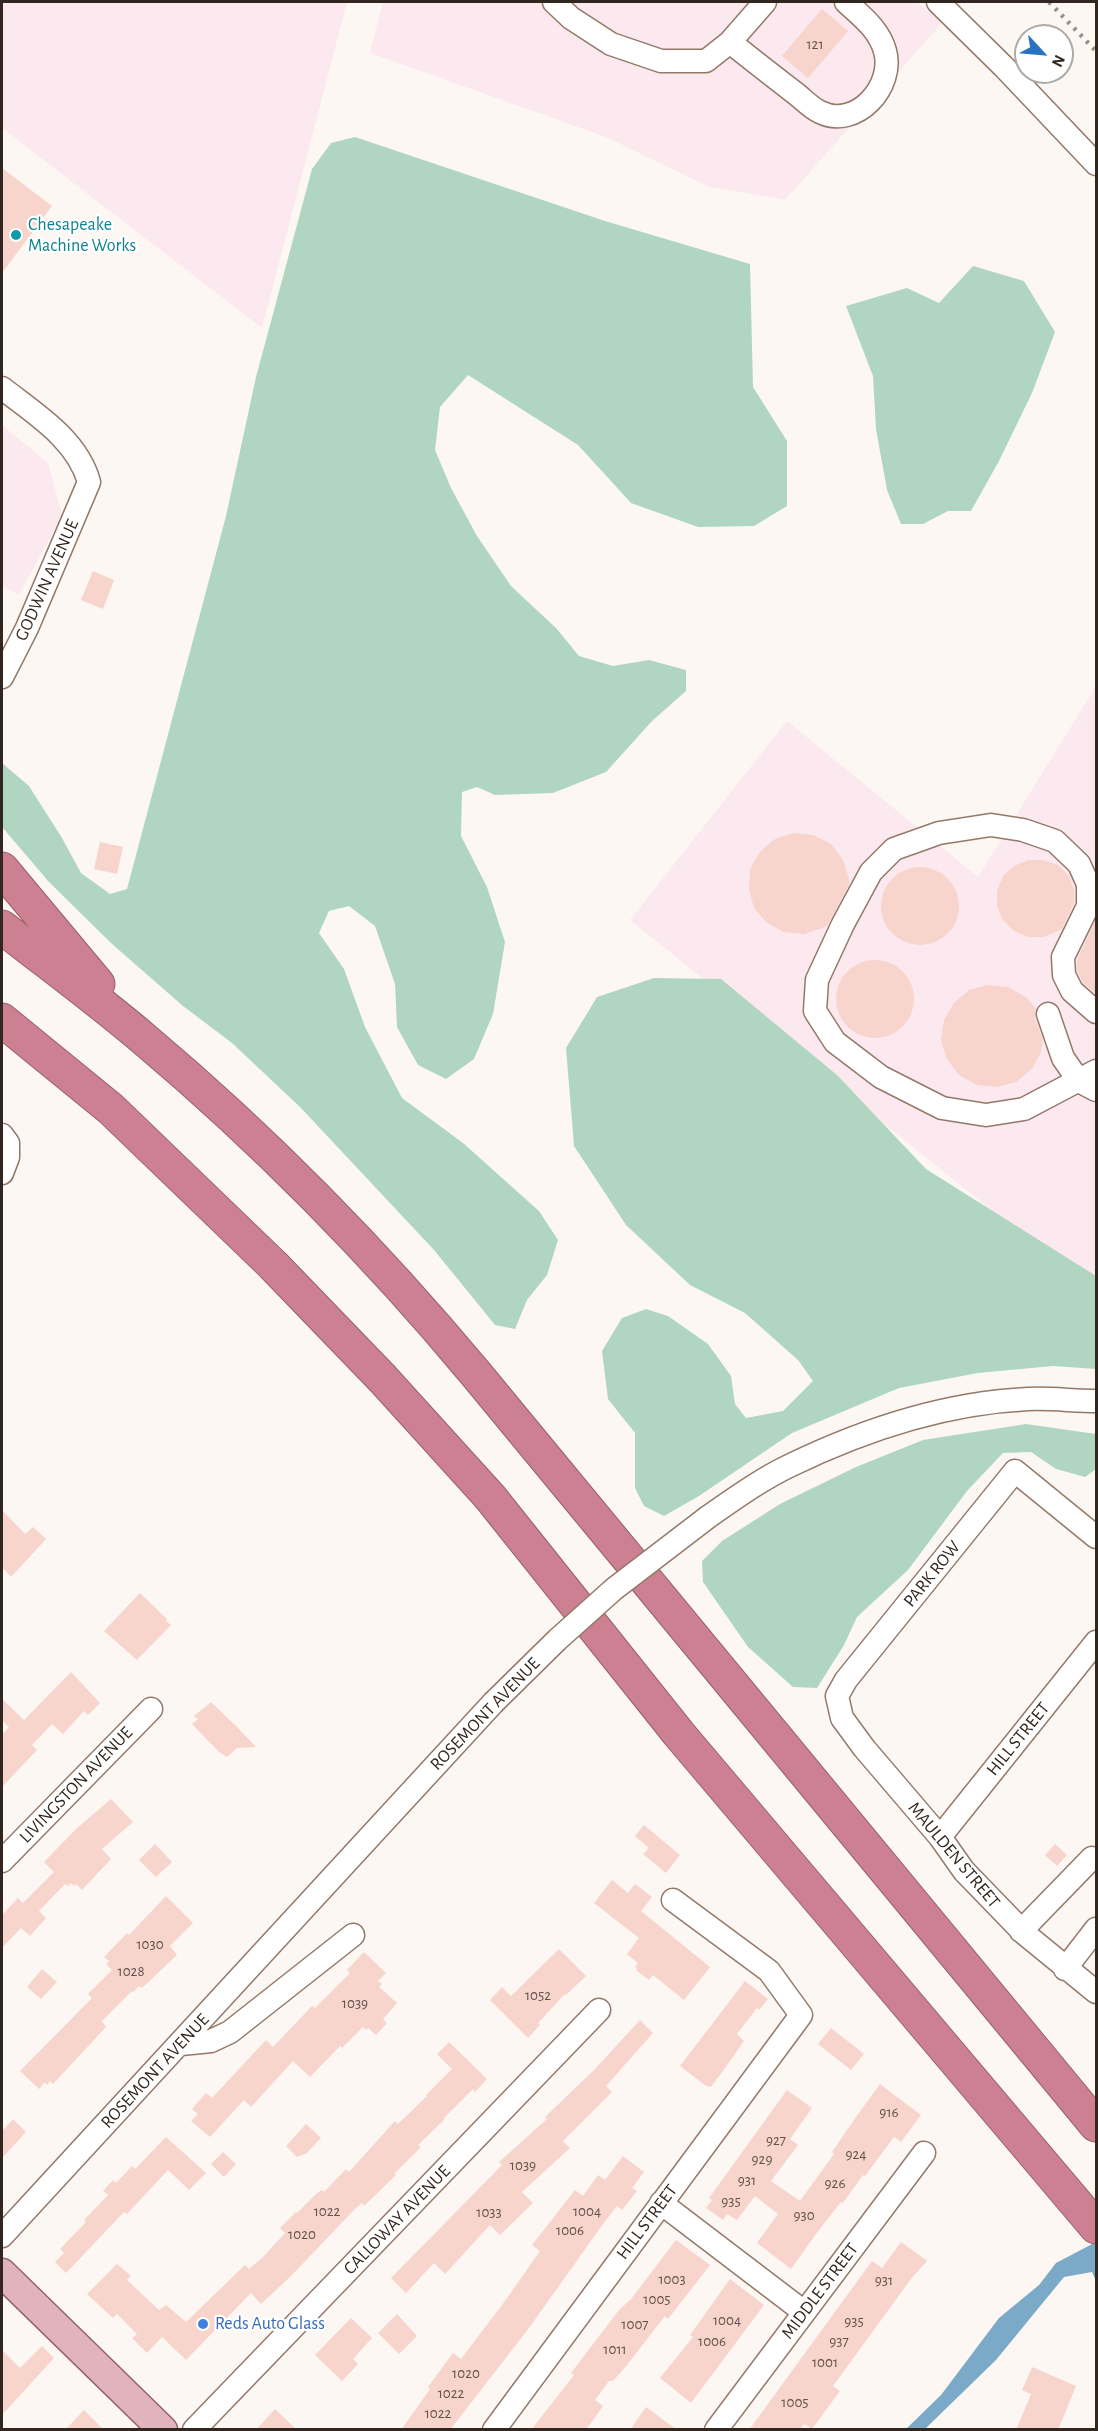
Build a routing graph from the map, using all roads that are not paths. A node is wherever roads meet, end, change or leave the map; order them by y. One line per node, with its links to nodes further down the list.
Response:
1 (554, 2): 5 (street)
2 (846, 2): 5 (street)
3 (938, 2): 6 (street)
4 (756, 5): 5 (street)
5 (730, 42)
6 (1096, 164)
7 (2, 388): 8 (street, GODWIN AVENUE)
8 (2, 678)
9 (2, 869): 14 (highway)
10 (2, 927): 14 (highway)
11 (1096, 1012): 16 (street)
12 (1048, 1014): 16 (street)
13 (2, 1020): 17 (highway)
14 (144, 1039): 36 (highway)
15 (2, 1047): 17 (highway)
16 (1091, 1080)
17 (128, 1125): 39 (highway)
18 (5, 1139): 19 (street)
19 (2, 1173)
20 (1096, 1401): 35 (street, ROSEMONT AVENUE, bridge)
21 (1096, 1537): 23 (street, PARK ROW)
22 (1096, 1642): 25 (street, HILL STREET)
23 (837, 1696): 25 (street, MAULDEN STREET)
24 (151, 1709): 27 (street, LIVINGSTON AVENUE)
25 (940, 1837): 30 (street, MAULDEN STREET)
26 (1092, 1858): 30 (street)
27 (2, 1861)
28 (673, 1900): 38 (street, HILL STREET)
29 (1096, 1929): 32 (street)
30 (1021, 1931): 32 (street, MAULDEN STREET)
31 (353, 1935): 35 (street)
32 (1065, 1969): 33 (street, MAULDEN STREET)
33 (1096, 1992)
34 (599, 2010): 44 (street, CALLOWAY AVENUE)
35 (181, 2044): 40 (street, ROSEMONT AVENUE)
36 (1092, 2119)
37 (924, 2153): 42 (street, MIDDLE STREET)
38 (662, 2203): 42 (street); 45 (street, HILL STREET)
39 (1096, 2227)
40 (2, 2236)
41 (2, 2273): 43 (main road)
42 (804, 2312): 46 (street, MIDDLE STREET)
43 (163, 2430)
44 (194, 2430)
45 (494, 2430)
46 (716, 2430)

